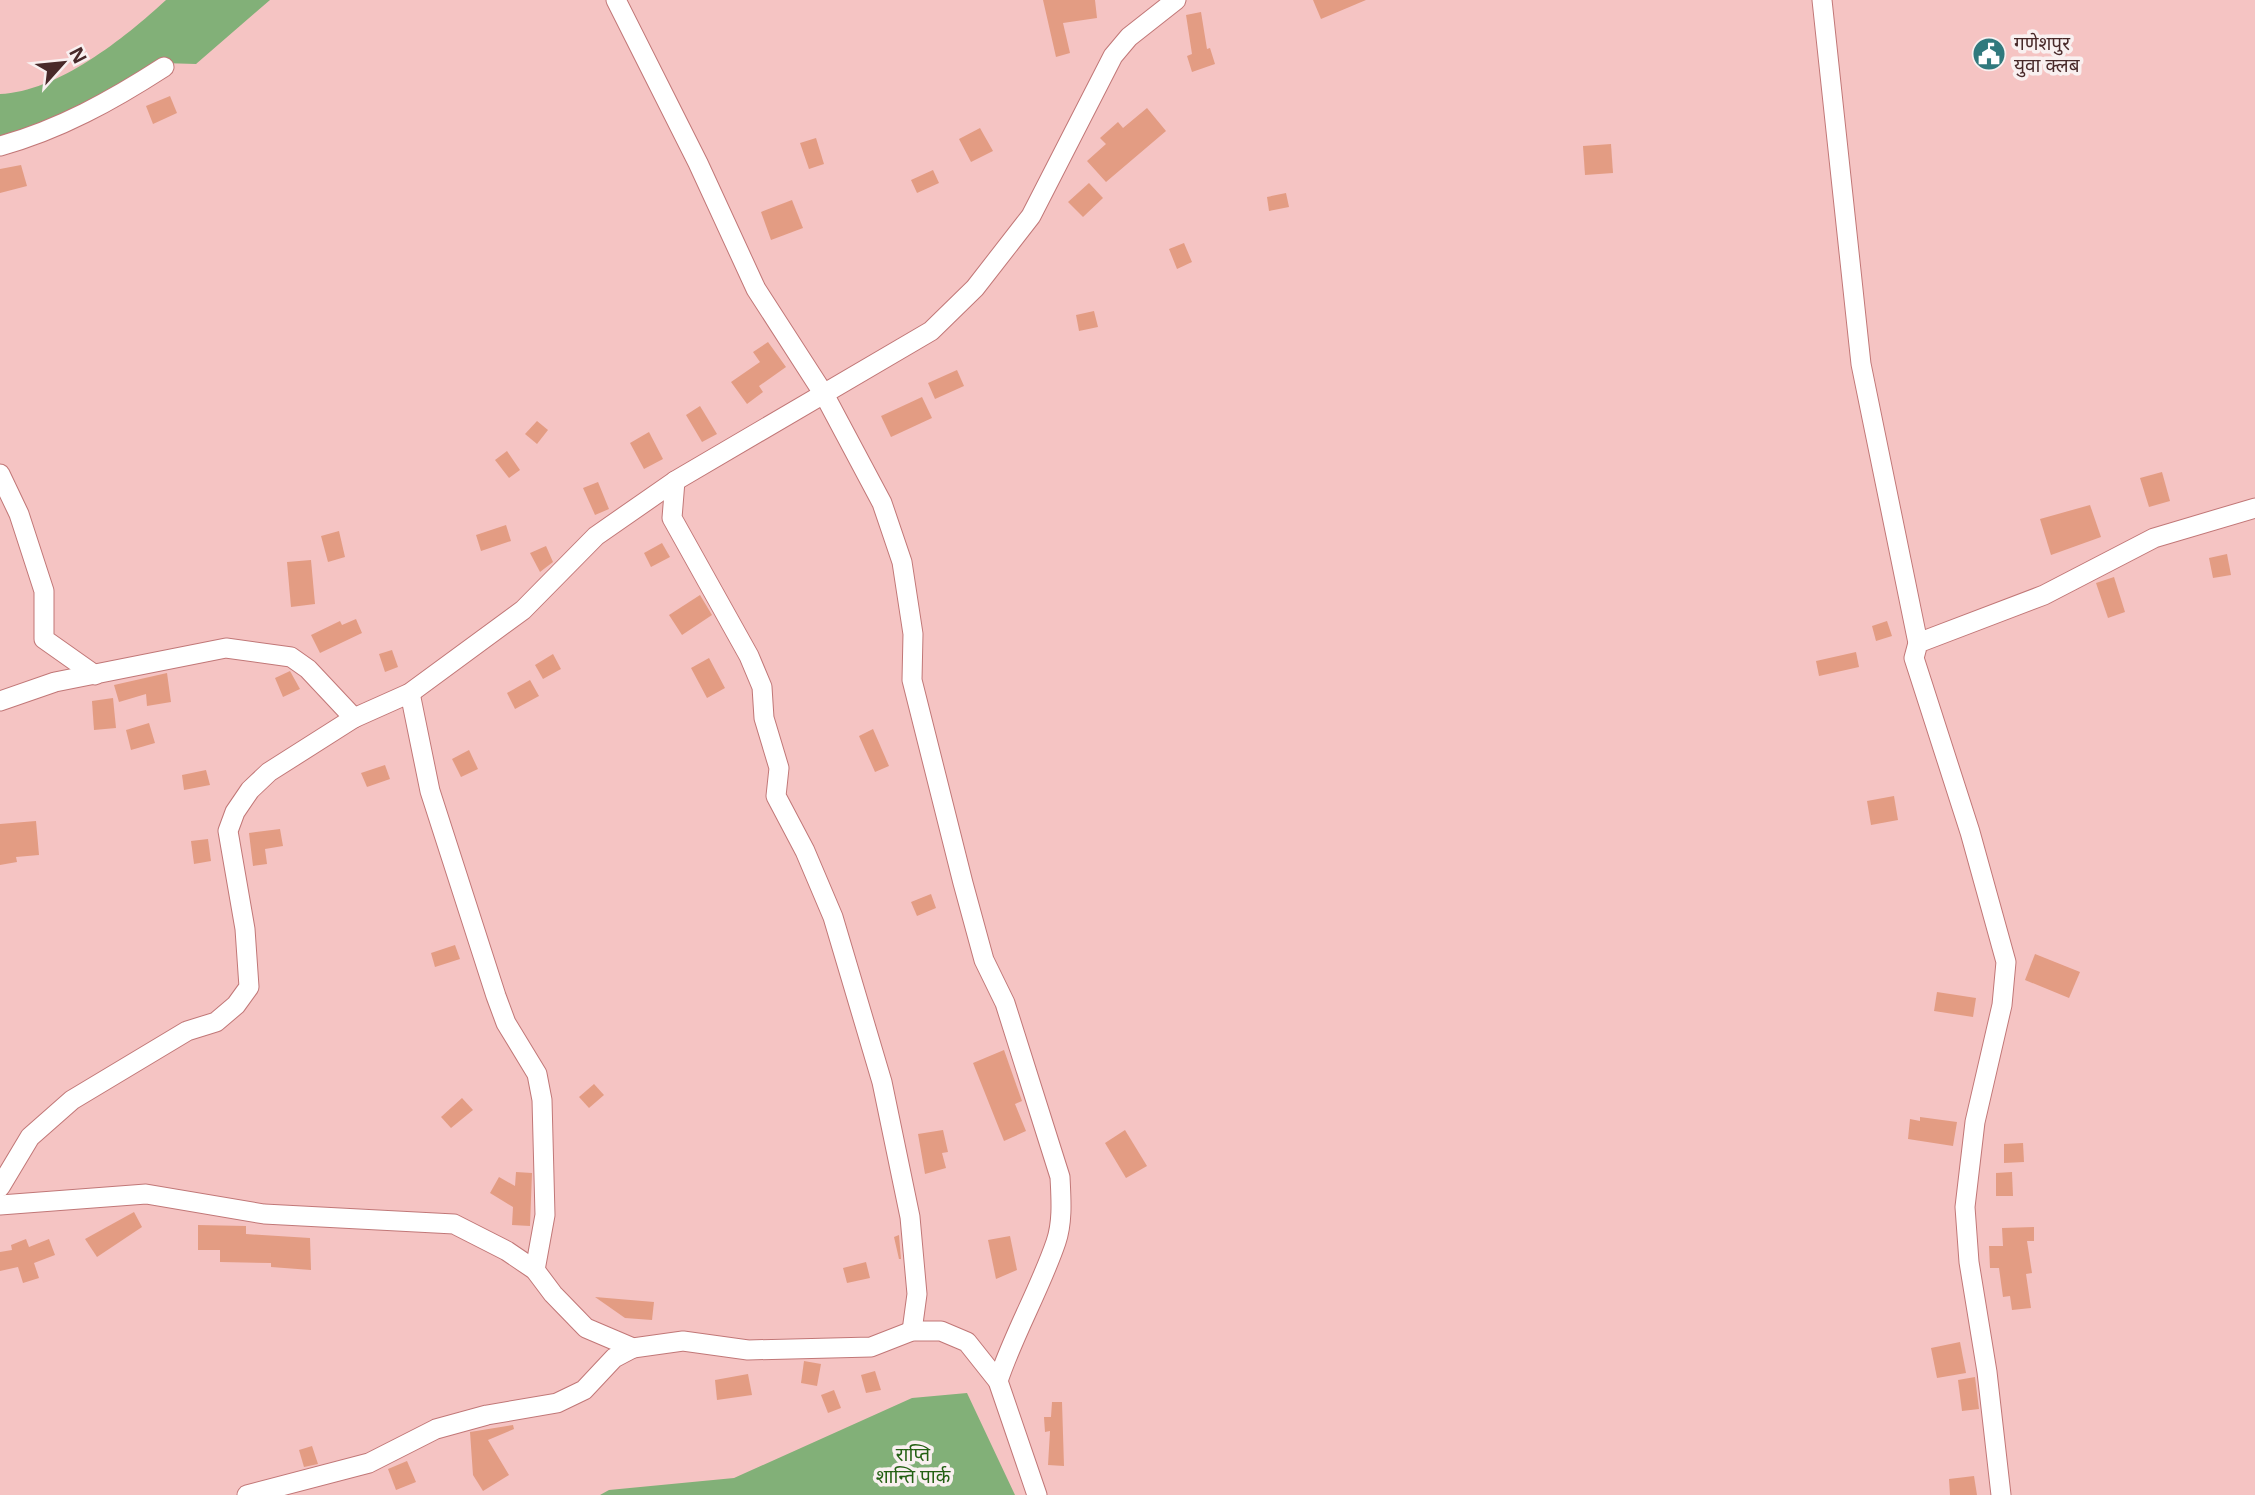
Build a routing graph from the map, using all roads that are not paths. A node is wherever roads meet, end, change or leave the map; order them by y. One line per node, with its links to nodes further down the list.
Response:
1 (616, 0): 6 (street)
2 (1176, 0): 6 (street)
3 (1822, 0): 10 (street)
4 (164, 67): 5 (street)
5 (0, 146)
6 (825, 396): 8 (street); 20 (street)
7 (0, 474): 11 (street)
8 (675, 481): 12 (street); 18 (street)
9 (2255, 508): 10 (street)
10 (1918, 643): 23 (street)
11 (95, 675): 13 (street); 14 (street)
12 (410, 693): 14 (street); 17 (street)
13 (0, 701)
14 (354, 718): 15 (street)
15 (0, 1186)
16 (0, 1205): 17 (street)
17 (535, 1270): 19 (street)
18 (912, 1331): 19 (street); 20 (street)
19 (633, 1348): 21 (street)
20 (998, 1381): 22 (street)
21 (247, 1495)
22 (1037, 1495)
23 (2001, 1495)

